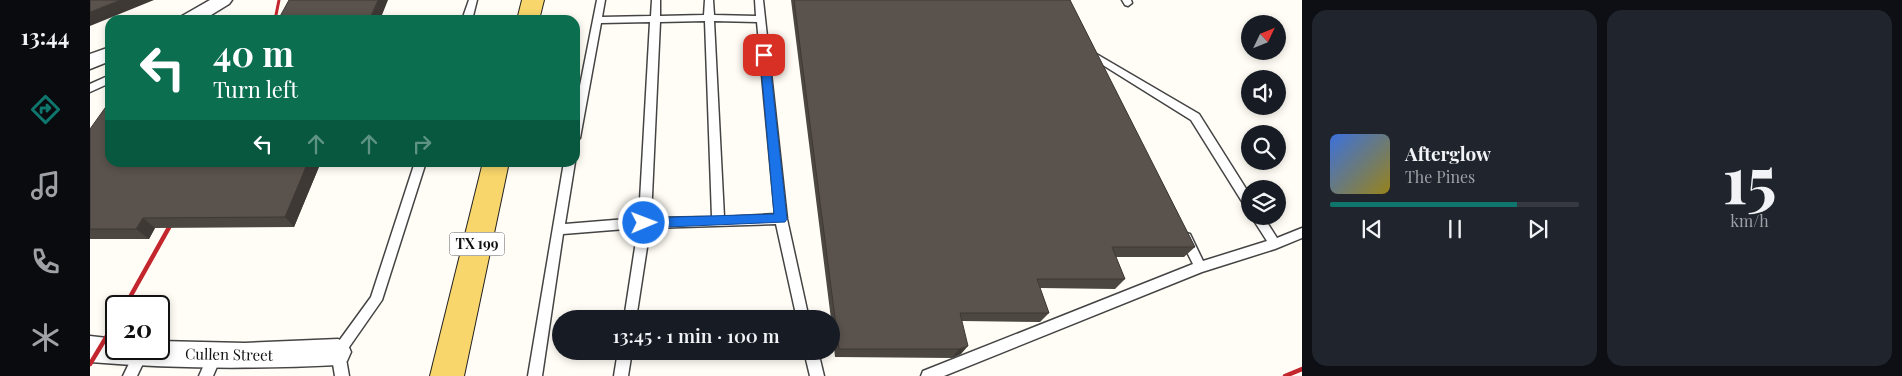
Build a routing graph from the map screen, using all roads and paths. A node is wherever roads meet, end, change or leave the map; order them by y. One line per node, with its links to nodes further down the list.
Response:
1 (223, 0): 8 (street)
2 (474, 0): 9 (lane)
3 (533, 0): 10 (main road)
4 (601, 0): 13 (lane)
5 (656, 0): 14 (lane)
6 (709, 0): 11 (lane)
7 (759, 0): 12 (lane)
8 (198, 15)
9 (469, 15)
10 (529, 15)
11 (710, 18): 12 (lane); 14 (lane); 26 (lane)
12 (761, 19): 25 (lane)
13 (597, 20): 14 (lane); 20 (lane)
14 (655, 20): 27 (lane)
15 (105, 56): 16 (street)
16 (90, 62)
17 (1102, 73): 24 (lane)
18 (95, 86): 19 (lane)
19 (90, 98)
20 (580, 111)
21 (419, 167): 40 (lane)
22 (495, 167): 42 (main road, TX 199)
23 (569, 167): 29 (lane)
24 (1241, 190)
25 (781, 219): 26 (lane); 35 (lane)
26 (718, 222): 27 (lane)
27 (644, 223): 29 (lane); 34 (lane)
28 (1263, 225): 32 (lane)
29 (558, 229): 43 (lane)
30 (1183, 232): 33 (lane)
31 (1302, 234): 32 (lane)
32 (1275, 244): 33 (lane)
33 (1200, 267): 46 (lane)
34 (631, 310)
35 (802, 310)
36 (90, 349): 39 (street, Cullen Street)
37 (624, 360): 44 (lane)
38 (813, 360): 45 (lane)
39 (136, 364): 41 (street, Cullen Street)
40 (340, 364): 41 (street, Cullen Street)
41 (211, 365)
42 (447, 376)
43 (535, 376)
44 (621, 376)
45 (816, 376)
46 (928, 376)

